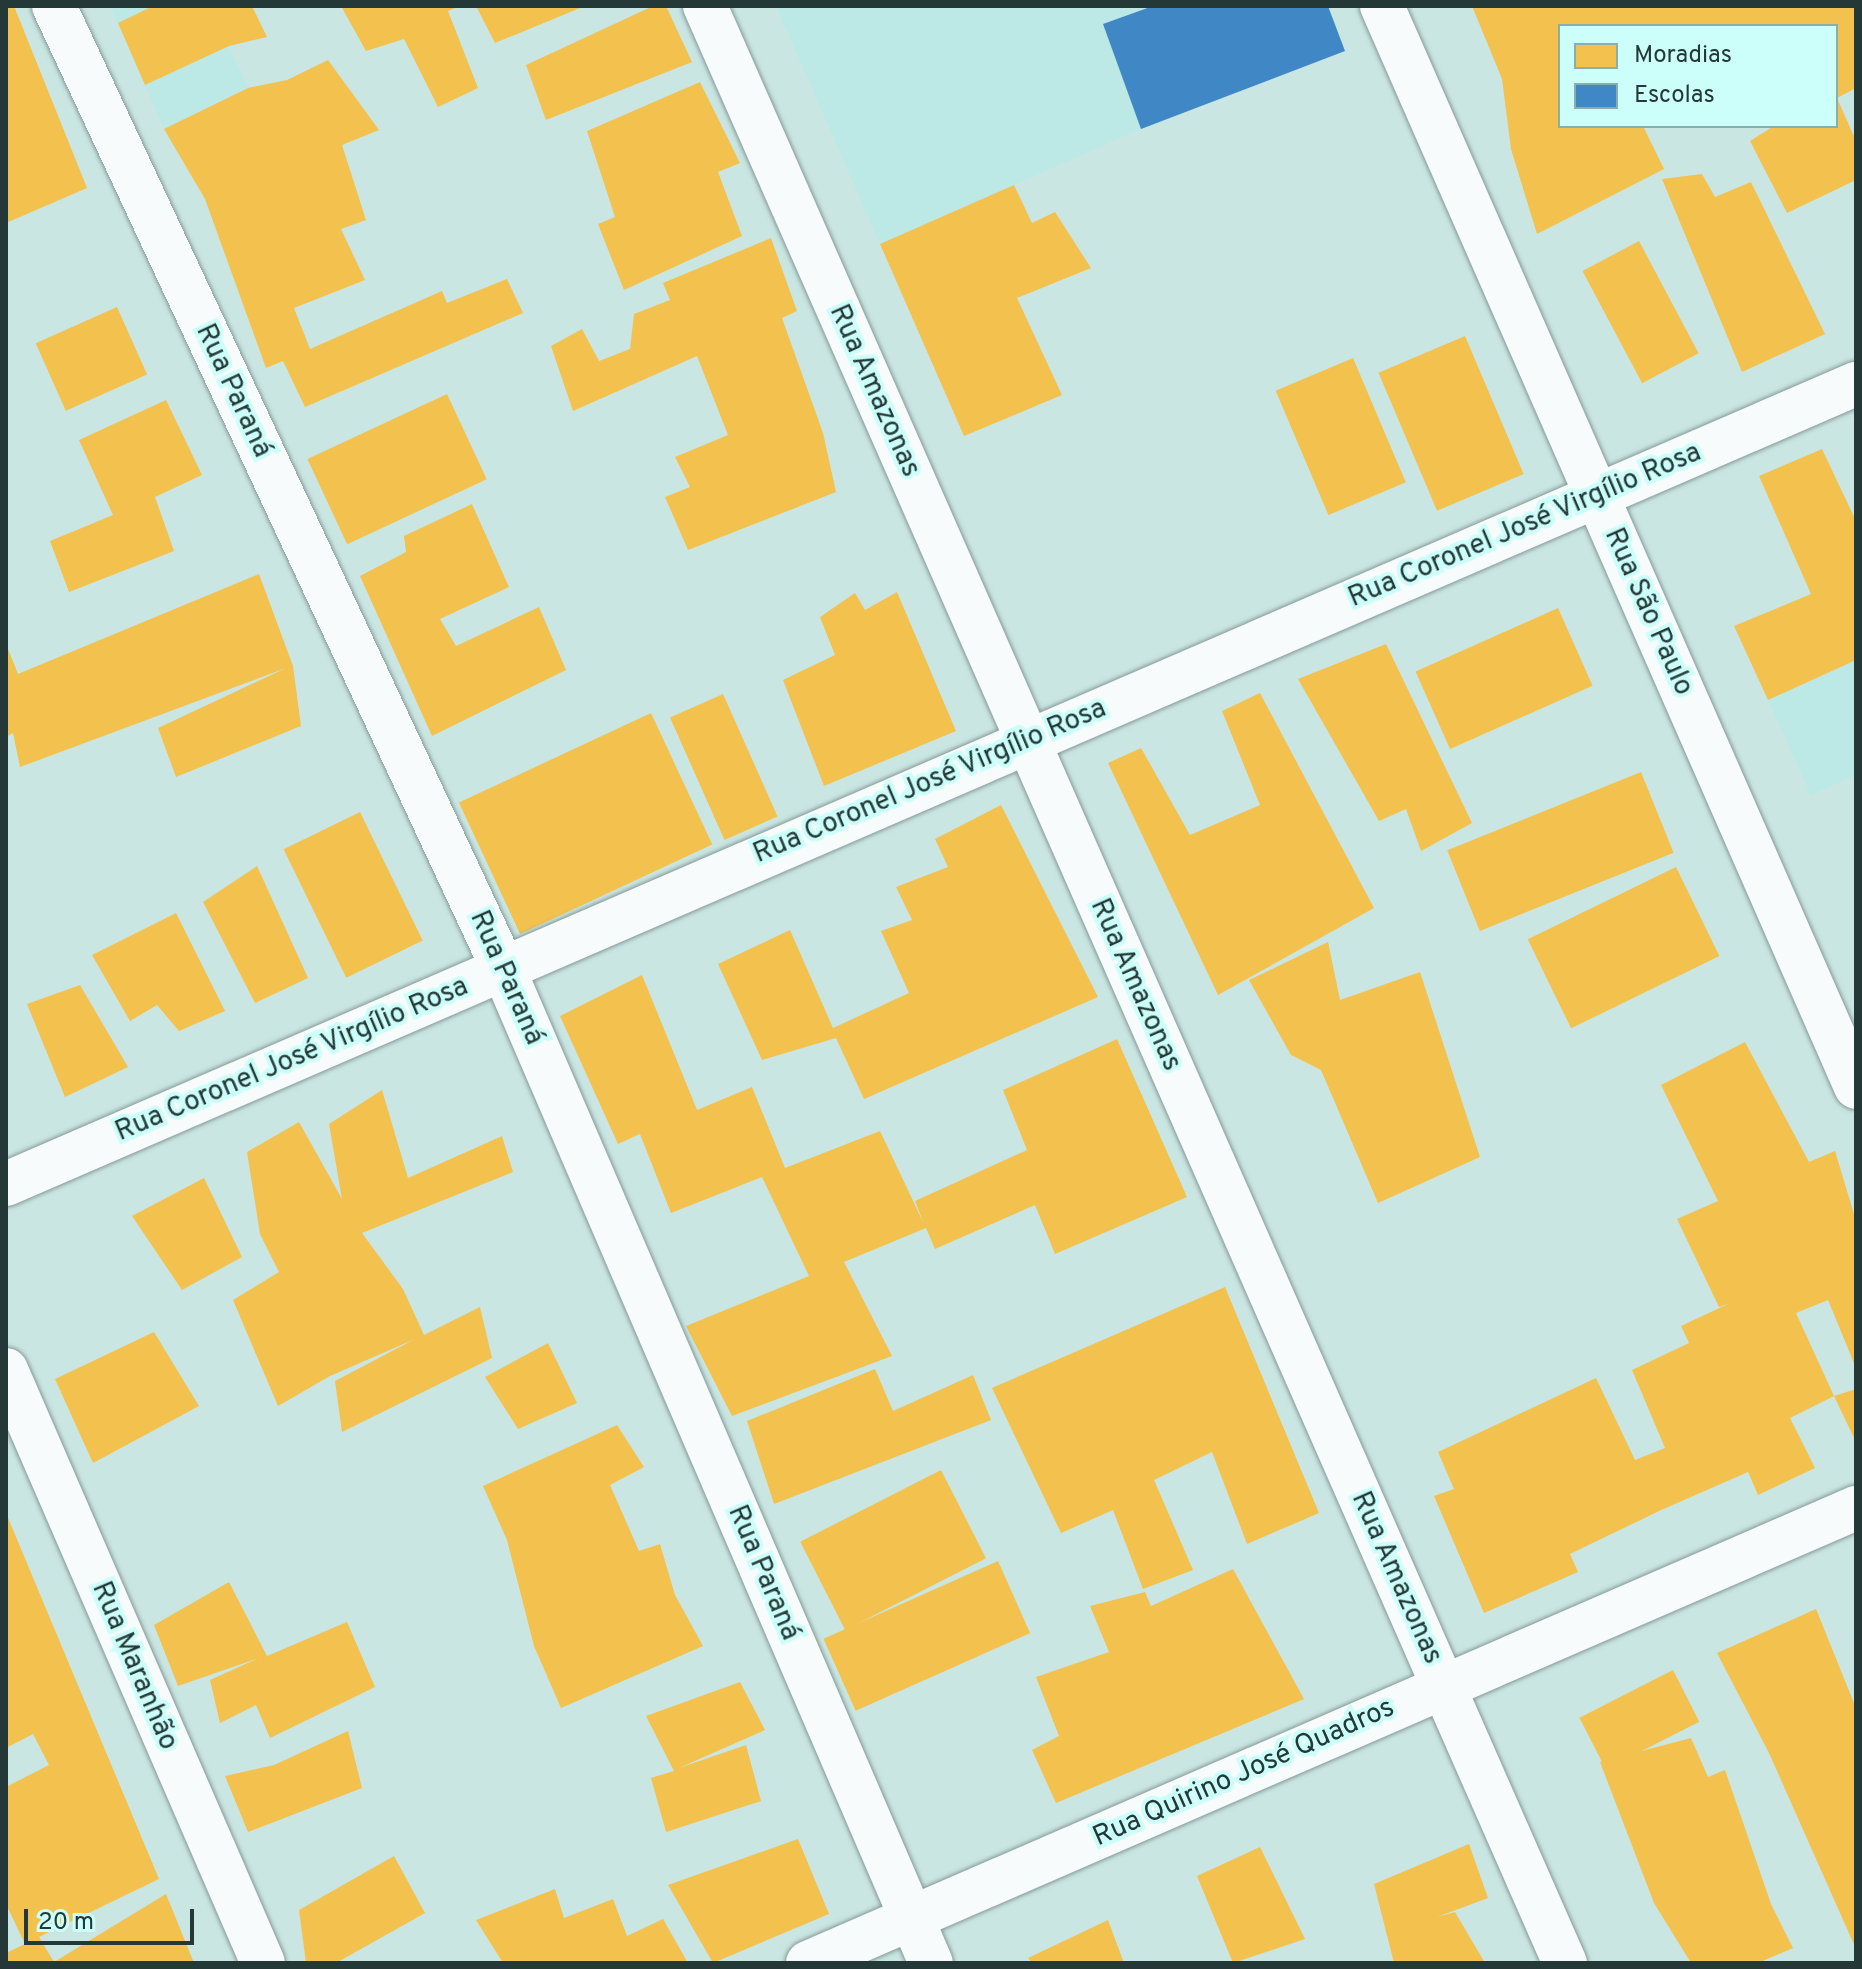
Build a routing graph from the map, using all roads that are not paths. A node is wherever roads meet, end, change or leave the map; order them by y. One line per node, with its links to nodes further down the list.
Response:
1 (54, 6): 7 (street, Rua Paraná)
2 (705, 6): 6 (street, Rua Amazonas)
3 (1382, 6): 5 (street, Rua São Paulo)
4 (1856, 384): 5 (street, Rua Coronel José Virgílio Rosa)
5 (1596, 495): 6 (street, Rua Coronel José Virgílio Rosa); 8 (street, Rua São Paulo)
6 (1027, 740): 7 (street, Rua Coronel José Virgílio Rosa); 12 (street, Rua Amazonas)
7 (503, 968): 9 (street, Rua Coronel José Virgílio Rosa); 13 (street, Rua Paraná)
8 (1856, 1087)
9 (6, 1184)
10 (6, 1370): 14 (street, Rua Maranhão)
11 (1856, 1508): 12 (street, Rua Quirino José Quadros)
12 (1443, 1686): 13 (street, Rua Quirino José Quadros); 17 (street, Rua Amazonas)
13 (911, 1918): 15 (street, Rua Quirino José Quadros); 16 (street, Rua Paraná)
14 (263, 1963)
15 (808, 1963)
16 (931, 1963)
17 (1565, 1963)

